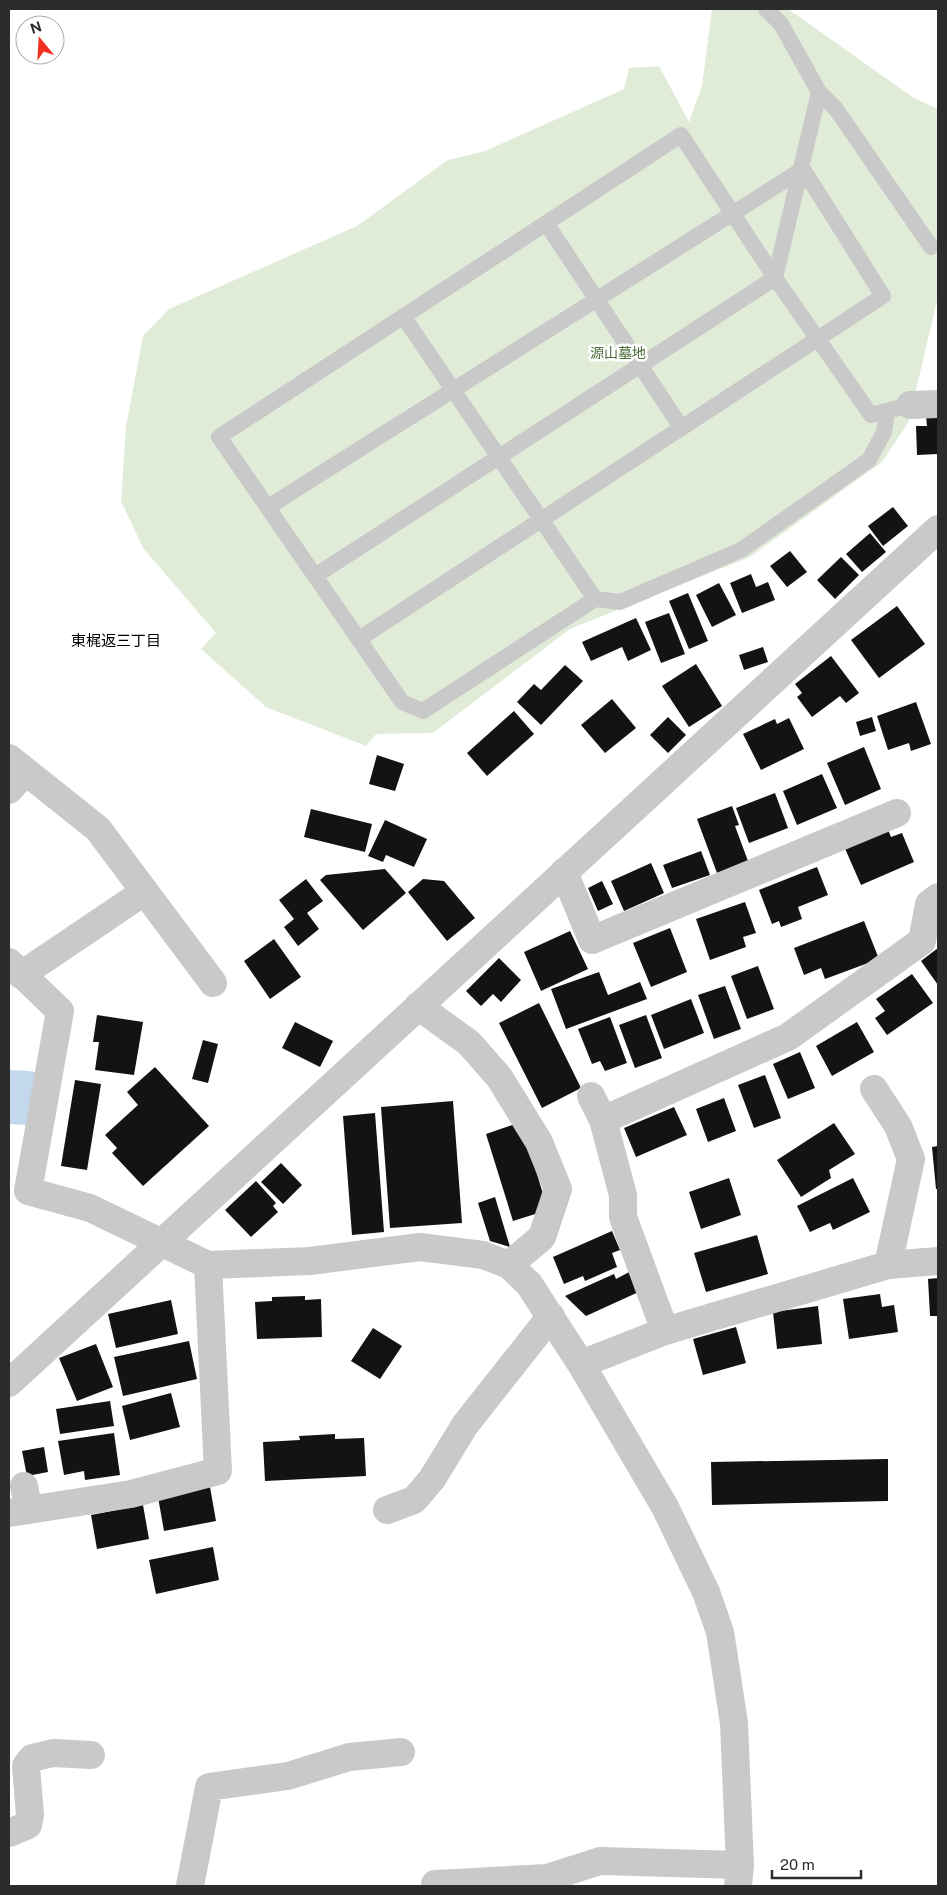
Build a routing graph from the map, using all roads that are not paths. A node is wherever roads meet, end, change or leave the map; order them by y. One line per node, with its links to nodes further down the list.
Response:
1 (766, 9): 2 (lane)
2 (819, 92): 3 (lane); 6 (lane)
3 (803, 169): 4 (lane); 7 (lane); 10 (lane)
4 (732, 213): 5 (lane); 7 (lane); 8 (lane)
5 (546, 223): 8 (lane); 9 (lane)
6 (930, 247)
7 (775, 278): 10 (lane); 11 (lane)
8 (596, 300): 11 (lane); 12 (lane)
9 (403, 316): 12 (lane); 17 (lane)
10 (818, 338): 14 (lane); 15 (lane)
11 (640, 366): 15 (lane); 16 (lane)
12 (453, 390): 16 (lane); 17 (lane)
13 (938, 404): 14 (street)
14 (899, 408): 21 (lane)
15 (682, 428): 18 (lane)
16 (498, 458): 18 (lane); 20 (lane)
17 (268, 507): 20 (lane)
18 (541, 520): 21 (lane); 22 (lane)
19 (938, 529): 25 (street)
20 (315, 576): 22 (lane)
21 (595, 599): 22 (lane)
22 (359, 639)
23 (14, 773): 26 (street)
24 (897, 813): 25 (street)
25 (564, 872): 30 (street)
26 (144, 892): 28 (street); 29 (street)
27 (938, 898): 33 (street)
28 (15, 969): 34 (street)
29 (213, 983)
30 (418, 1006): 35 (street); 38 (street)
31 (874, 1089): 39 (street)
32 (591, 1096): 33 (street)
33 (603, 1120): 41 (street)
34 (18, 1191): 35 (street)
35 (160, 1242): 37 (street); 43 (street)
36 (938, 1261): 39 (street)
37 (208, 1264): 38 (street); 44 (street)
38 (509, 1264): 40 (street)
39 (888, 1265): 41 (street)
40 (551, 1316): 42 (street); 45 (street)
41 (665, 1332): 42 (street)
42 (581, 1364): 49 (street)
43 (9, 1383)
44 (21, 1503)
45 (387, 1510)
46 (401, 1752): 51 (street)
47 (91, 1755): 48 (street)
48 (9, 1833)
49 (739, 1876): 50 (street)
50 (435, 1884)
51 (190, 1886)

